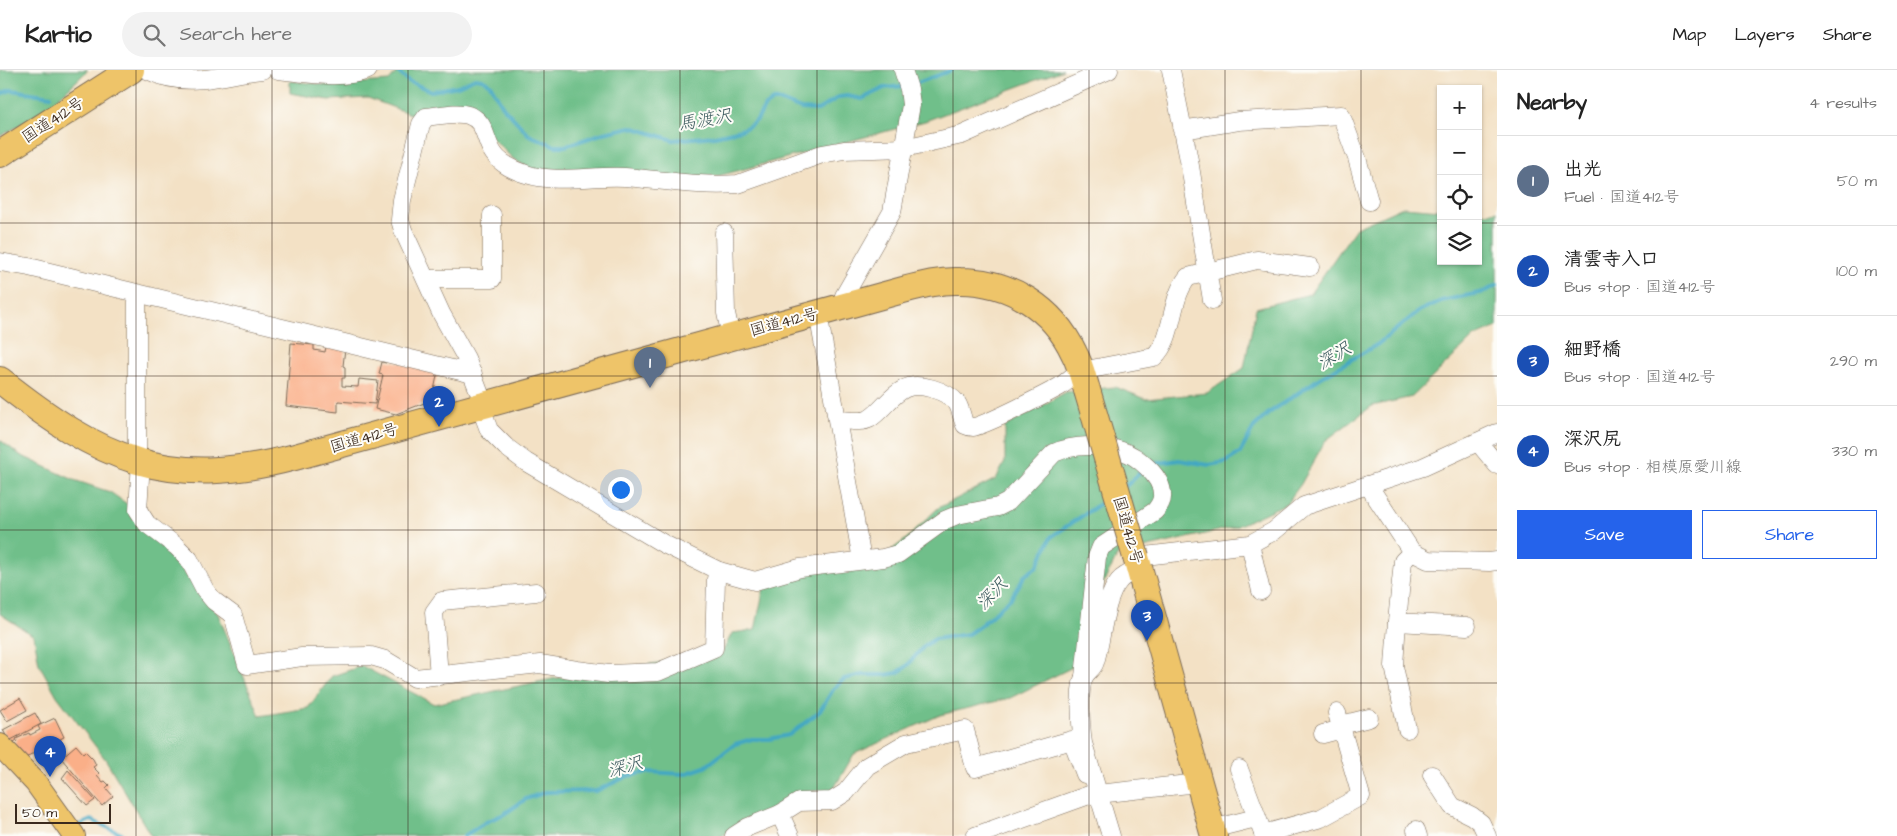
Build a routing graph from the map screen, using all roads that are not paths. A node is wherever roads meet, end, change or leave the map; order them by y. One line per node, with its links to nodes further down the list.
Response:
1 (262, 70): 6 (street)
2 (278, 70): 7 (street)
3 (903, 70): 9 (street)
4 (1109, 70): 9 (street)
5 (1171, 70): 8 (street)
6 (148, 71): 10 (highway, 国道412号)
7 (361, 72)
8 (1182, 130): 11 (street); 16 (street)
9 (904, 148): 17 (street); 20 (street)
10 (0, 154)
11 (1369, 201)
12 (492, 215): 17 (street)
13 (724, 233): 22 (street)
14 (0, 262): 18 (street)
15 (1310, 267): 16 (street)
16 (1208, 272): 19 (street); 25 (street)
17 (426, 280): 23 (street)
18 (141, 295): 23 (street); 30 (street)
19 (1212, 300)
20 (845, 306): 21 (highway, 国道412号); 25 (highway, 国道412号)
21 (818, 313): 22 (highway, 国道412号); 27 (street)
22 (731, 336): 26 (highway, 国道412号)
23 (473, 374): 26 (street)
24 (0, 380): 30 (highway, 国道412号)
25 (1084, 380): 27 (street); 37 (highway, 国道412号, bridge)
26 (480, 406): 30 (highway, 国道412号); 38 (street)
27 (839, 420): 35 (street)
28 (1497, 433): 29 (street)
29 (1478, 442): 31 (street); 32 (street)
30 (139, 462): 43 (street)
31 (1497, 465)
32 (1368, 485): 33 (street); 34 (street)
33 (1250, 544): 37 (street); 39 (street)
34 (1412, 552): 36 (street); 41 (street)
35 (862, 560): 38 (street); 44 (street)
36 (1497, 561)
37 (1137, 563): 44 (street); 53 (highway, 国道412号)
38 (719, 571): 43 (street)
39 (1261, 591)
40 (536, 592): 43 (street)
41 (1397, 622): 42 (street); 47 (street)
42 (1460, 628)
43 (439, 676)
44 (1084, 677): 52 (street)
45 (1369, 718): 46 (street)
46 (1340, 722): 48 (street); 59 (street)
47 (1407, 729)
48 (1323, 734)
49 (0, 745): 57 (main road)
50 (1239, 769): 56 (street)
51 (1432, 775): 64 (street)
52 (1093, 776): 54 (street); 55 (street)
53 (1198, 783): 54 (street); 58 (highway, 国道412号)
54 (1100, 794): 62 (street); 63 (street)
55 (780, 814): 60 (street); 61 (street)
56 (1256, 818): 58 (street); 59 (street)
57 (70, 829)
58 (1213, 832)
59 (1264, 835)
60 (734, 836)
61 (790, 836)
62 (975, 836)
63 (1111, 836)
64 (1487, 836)

